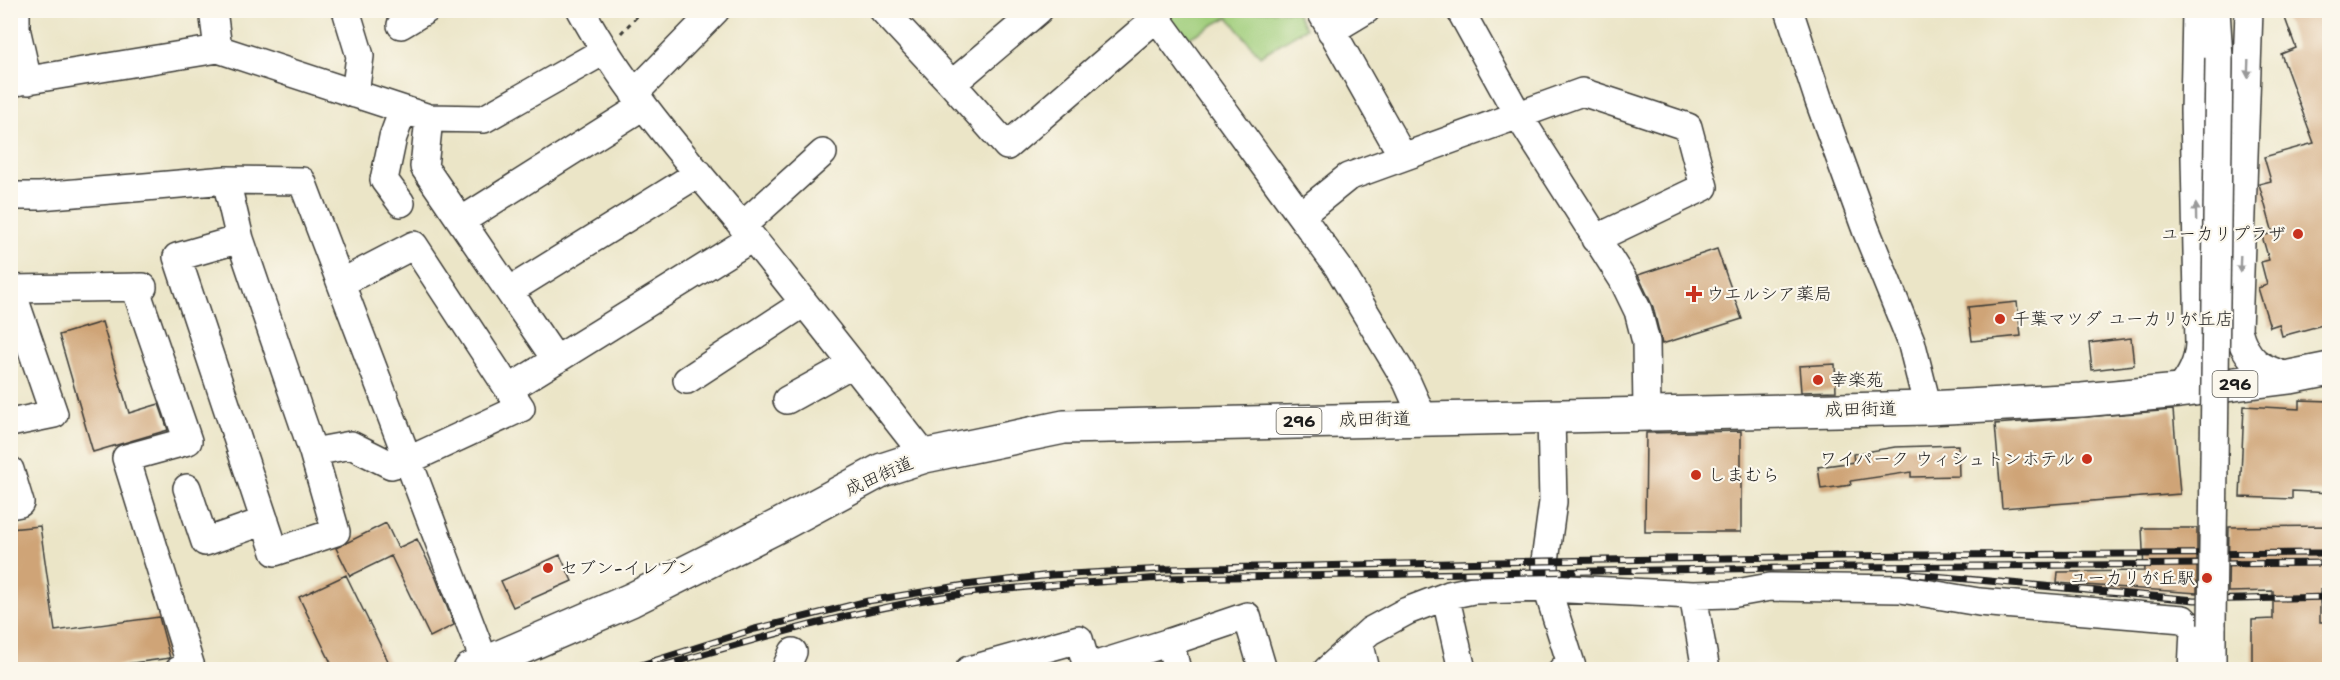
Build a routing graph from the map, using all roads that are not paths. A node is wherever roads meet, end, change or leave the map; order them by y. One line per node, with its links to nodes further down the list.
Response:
1 (16, 10): 20 (street)
2 (213, 10): 18 (street)
3 (346, 10): 22 (street)
4 (426, 10): 17 (street)
5 (581, 10): 19 (street)
6 (716, 10): 23 (street)
7 (1039, 10): 21 (street)
8 (1366, 10): 16 (street)
9 (1460, 10): 25 (street)
10 (1789, 10): 50 (street)
11 (2196, 10): 48 (street, one-way to 11)
12 (2216, 10): 78 (street, bridge)
13 (2249, 10): 45 (street, one-way to 45)
14 (893, 13): 21 (street)
15 (1153, 14): 21 (street); 33 (street)
16 (1325, 21): 28 (street)
17 (401, 25)
18 (218, 49): 20 (street); 22 (street)
19 (604, 51): 23 (street); 26 (street)
20 (20, 82)
21 (952, 84)
22 (355, 94): 24 (street)
23 (638, 100): 29 (street); 34 (street)
24 (403, 110): 26 (street); 32 (street)
25 (1518, 115): 28 (street); 37 (street); 37 (street)
26 (429, 118): 34 (street)
27 (823, 153): 35 (street)
28 (1403, 157): 33 (street)
29 (699, 173): 35 (street); 40 (street)
30 (226, 180): 31 (street); 36 (street); 38 (street)
31 (10, 196)
32 (401, 203)
33 (1300, 215): 53 (street)
34 (461, 221): 40 (street)
35 (747, 232): 41 (street); 42 (street)
36 (240, 239): 55 (street); 61 (street)
37 (1595, 239): 51 (street)
38 (341, 283): 47 (street); 57 (street)
39 (11, 289): 54 (street); 68 (street)
40 (509, 291): 42 (street)
41 (804, 303): 43 (street); 46 (street)
42 (556, 360): 47 (street)
43 (852, 364): 49 (street); 56 (street)
44 (2330, 369): 45 (highway, 成田街道 / 296)
45 (2290, 377): 48 (highway, 成田街道 / 296)
46 (687, 380)
47 (509, 389): 57 (street)
48 (2179, 391): 50 (highway, 成田街道 / 296)
49 (787, 400)
50 (1928, 408): 51 (highway, 成田街道 / 296)
51 (1647, 413): 52 (highway, 成田街道 / 296)
52 (1551, 417): 53 (highway, 成田街道 / 296); 62 (street)
53 (1423, 418): 56 (highway, 成田街道 / 296)
54 (10, 423)
55 (313, 452): 57 (street); 61 (street)
56 (925, 456): 67 (highway, 成田街道 / 296)
57 (409, 460): 67 (street)
58 (10, 471): 60 (street)
59 (187, 488): 61 (street)
60 (10, 505)
61 (265, 521)
62 (1540, 589): 63 (street); 64 (street); 66 (street); 75 (street)
63 (1693, 595): 76 (street); 77 (street)
64 (1449, 612): 66 (street); 74 (street)
65 (1170, 642): 70 (street); 71 (street); 72 (street)
66 (1363, 656): 73 (street)
67 (478, 666)
68 (179, 669)
69 (969, 669): 70 (street)
70 (1087, 669)
71 (1177, 669)
72 (1263, 669)
73 (1327, 669)
74 (1462, 669)
75 (1562, 669)
76 (1706, 669)
77 (2192, 669)
78 (2212, 669)

